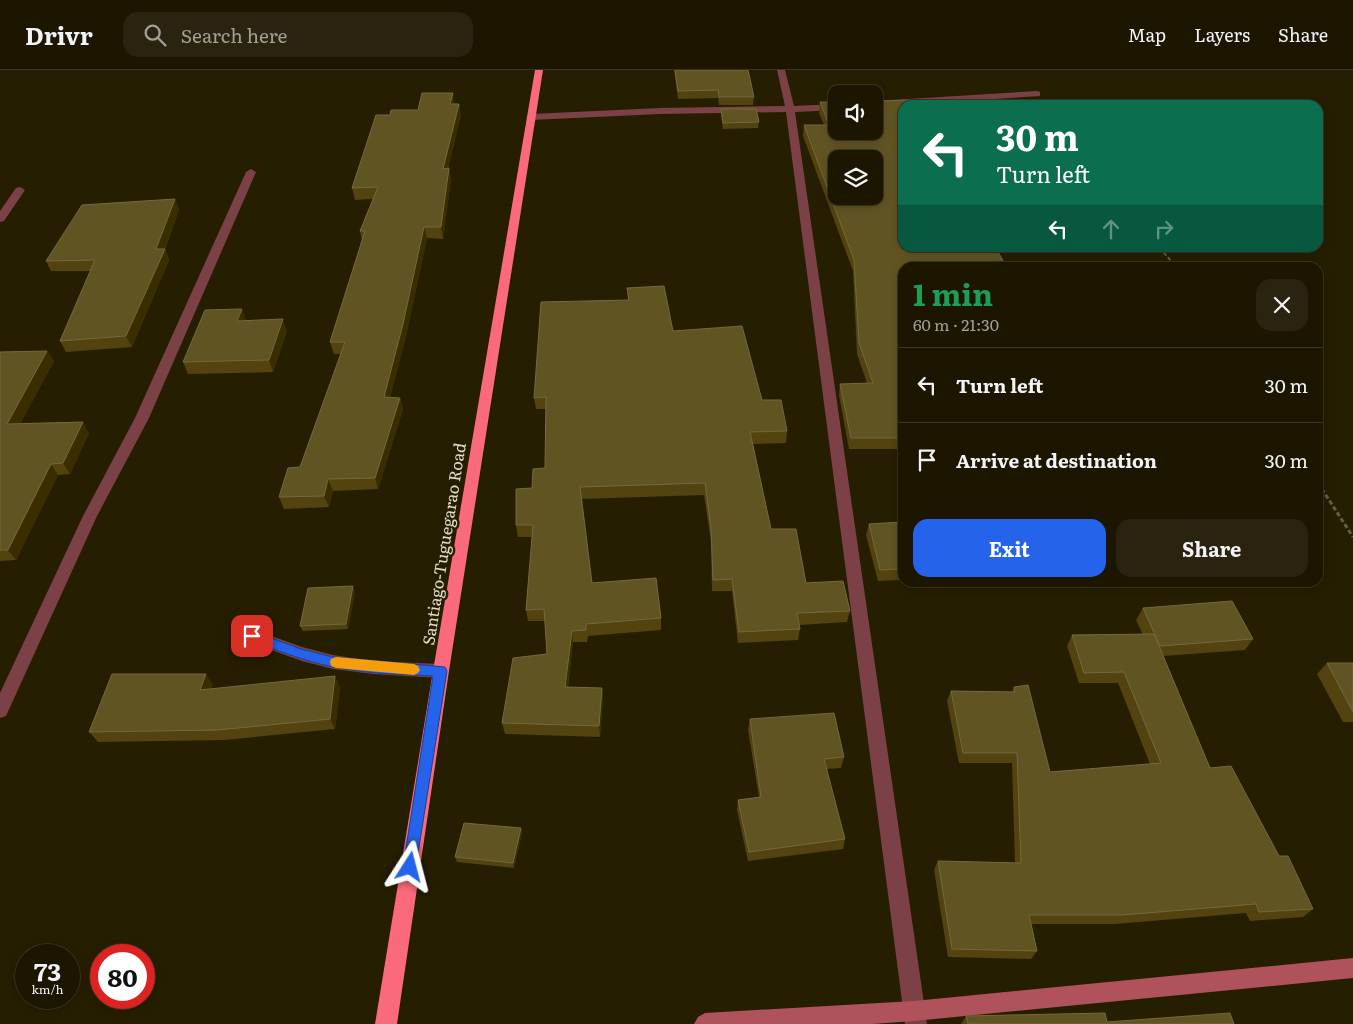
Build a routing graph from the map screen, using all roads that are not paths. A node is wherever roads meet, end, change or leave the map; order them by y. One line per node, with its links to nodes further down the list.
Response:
1 (539, 70): 9 (highway, Santiago-Tuguegarao Road)
2 (781, 70): 8 (street)
3 (1036, 94): 4 (street)
4 (939, 100)
5 (883, 103): 6 (street)
6 (898, 103)
7 (828, 108): 8 (street)
8 (790, 110): 9 (street); 17 (street)
9 (531, 117): 14 (highway, Santiago-Tuguegarao Road)
10 (251, 172): 15 (street)
11 (20, 190): 12 (street)
12 (0, 219)
13 (252, 636): 14 (street)
14 (440, 671): 18 (highway, Santiago-Tuguegarao Road)
15 (0, 712)
16 (1353, 968): 17 (street)
17 (915, 1018): 19 (street)
18 (386, 1024)
19 (705, 1024)

